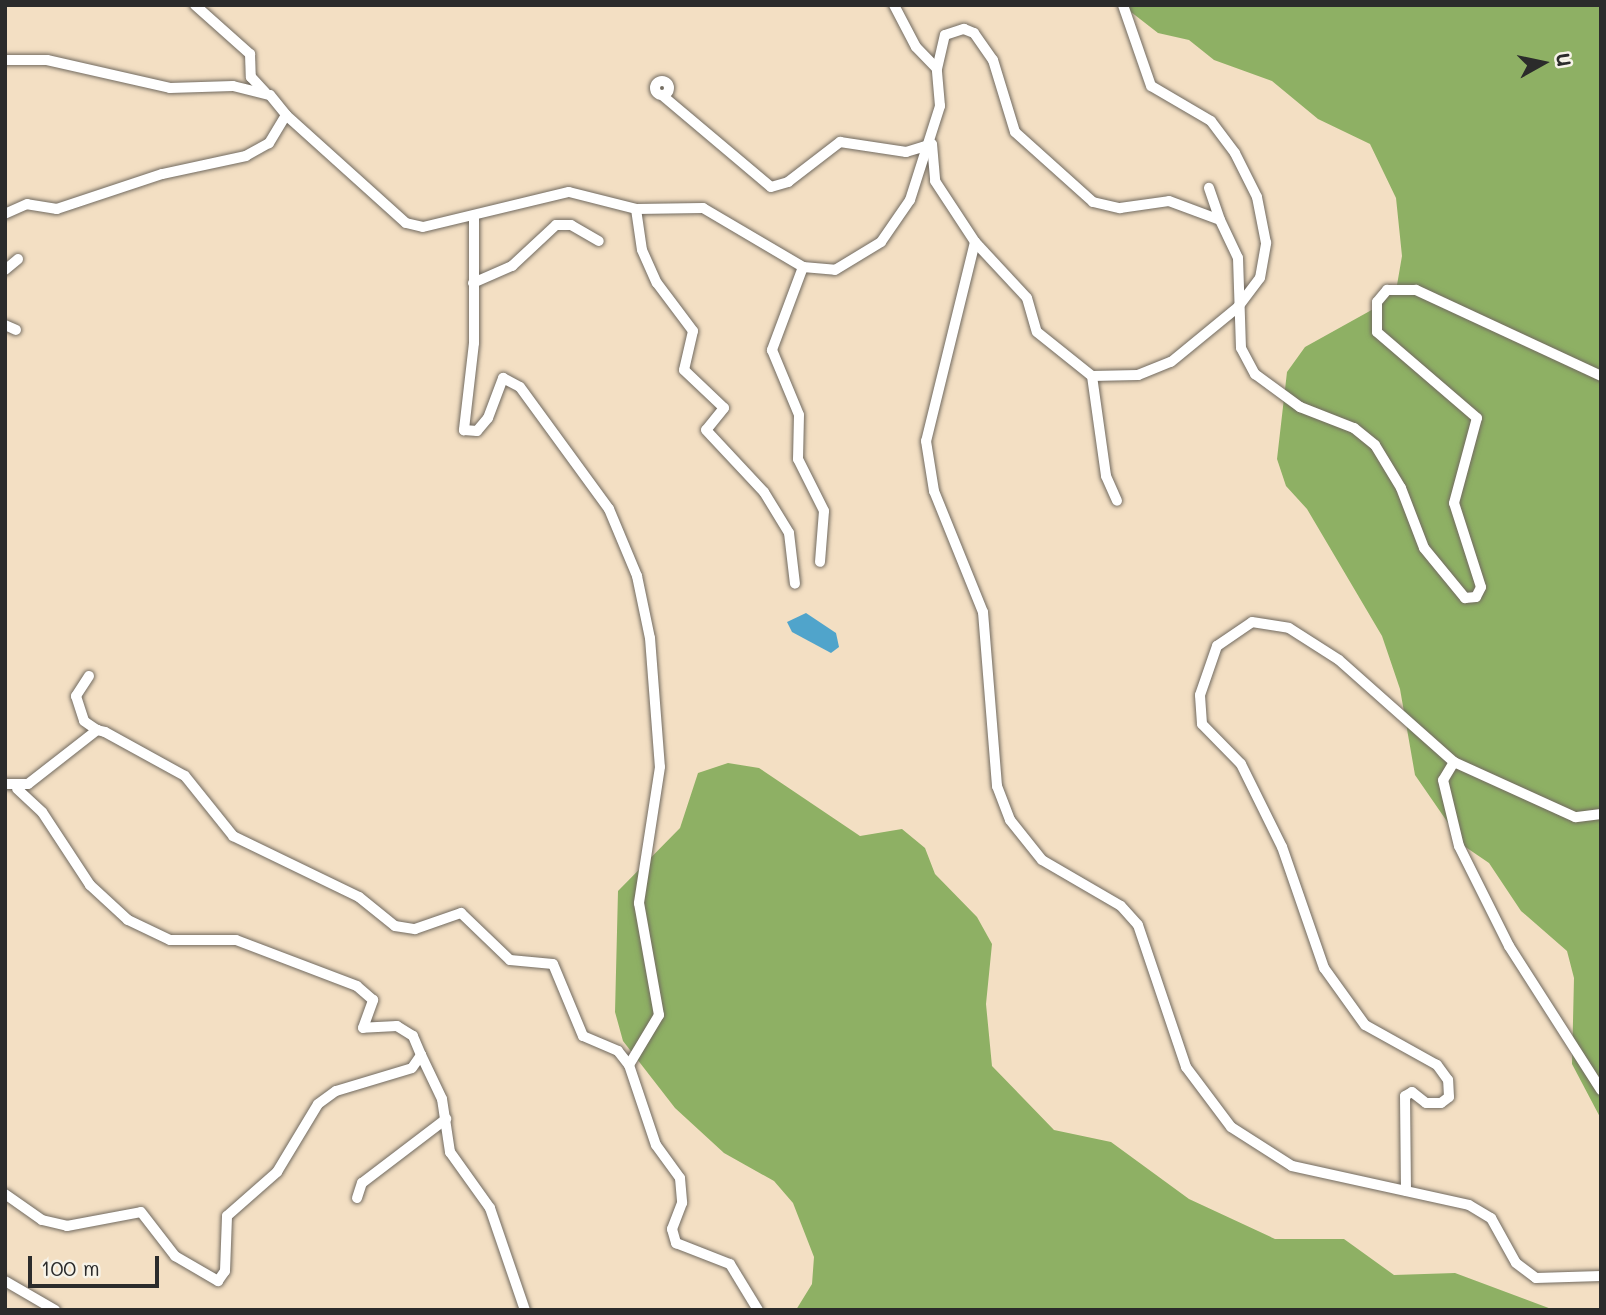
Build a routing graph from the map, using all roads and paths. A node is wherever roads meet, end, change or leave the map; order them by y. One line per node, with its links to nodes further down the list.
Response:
1 (195, 5): 6 (street)
2 (894, 5): 5 (street)
3 (1123, 5): 21 (street)
4 (5, 60): 6 (street)
5 (937, 69): 9 (street); 14 (street)
6 (270, 95): 8 (street)
7 (663, 96): 9 (street)
8 (286, 114): 12 (street); 13 (street)
9 (932, 144): 16 (street); 18 (street)
10 (1209, 188): 14 (street)
11 (636, 209): 13 (street); 18 (street); 28 (street)
12 (5, 214)
13 (474, 217): 20 (street)
14 (1220, 220): 21 (street)
15 (599, 241): 20 (street)
16 (975, 242): 24 (street); 39 (street)
17 (18, 259): 19 (street)
18 (803, 267): 27 (street)
19 (5, 270)
20 (473, 283): 36 (street)
21 (1238, 307): 24 (street); 25 (street)
22 (5, 325): 23 (street)
23 (16, 330)
24 (1092, 376): 26 (street)
25 (1601, 376)
26 (1117, 500)
27 (820, 562)
28 (795, 584)
29 (89, 676): 30 (street)
30 (97, 730): 33 (street); 36 (street)
31 (1454, 762): 34 (street); 37 (street); 39 (street)
32 (5, 784): 33 (street)
33 (17, 789): 35 (street)
34 (1601, 814)
35 (421, 1055): 38 (street); 40 (street)
36 (629, 1065): 46 (street)
37 (1601, 1090)
38 (446, 1119): 41 (street); 45 (street)
39 (1406, 1191): 42 (street)
40 (5, 1194)
41 (357, 1198)
42 (1601, 1276)
43 (5, 1281): 44 (street)
44 (55, 1310)
45 (524, 1310)
46 (758, 1310)

